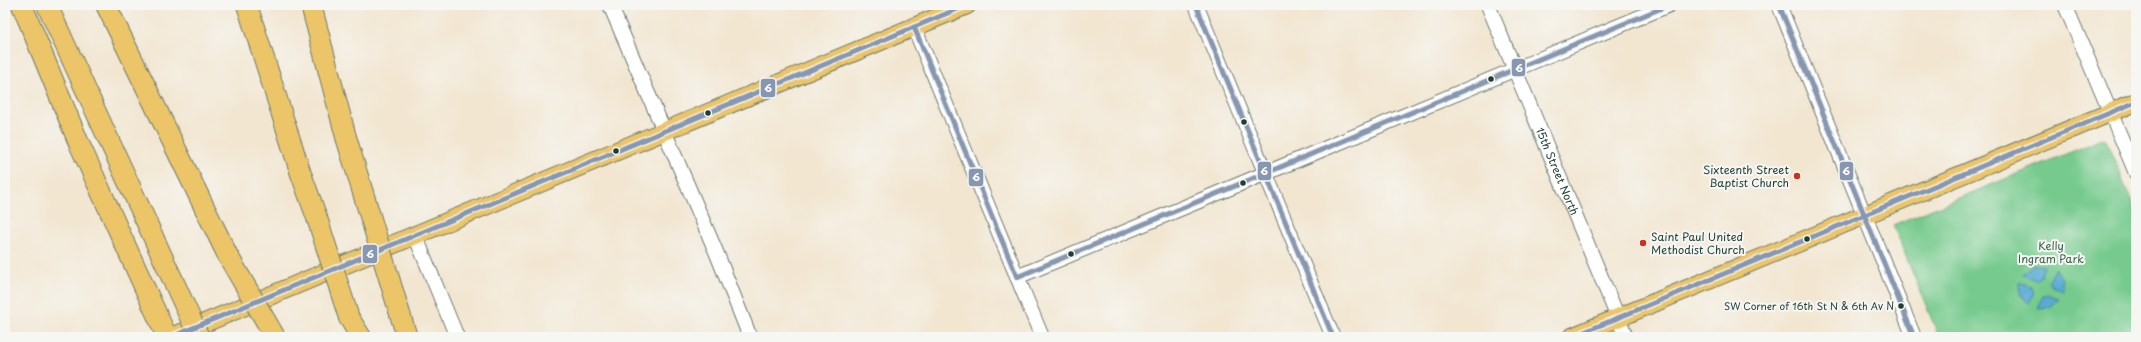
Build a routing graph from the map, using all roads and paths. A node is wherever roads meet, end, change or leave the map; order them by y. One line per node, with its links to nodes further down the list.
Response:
1 (7, 5): 19 (highway)
2 (22, 5): 19 (highway)
3 (47, 5): 29 (highway, bridge)
4 (106, 5): 30 (highway, bridge)
5 (247, 5): 25 (highway, bridge)
6 (311, 5): 33 (highway, bridge)
7 (610, 5): 18 (street)
8 (967, 5): 14 (main road)
9 (1196, 5): 20 (street)
10 (1488, 5): 15 (street, 15th Street North)
11 (1669, 5): 15 (street)
12 (1779, 5): 22 (street)
13 (2065, 5): 17 (street)
14 (914, 27): 18 (main road); 24 (street)
15 (1515, 69): 20 (street); 26 (street, 15th Street North)
16 (2136, 102): 17 (main road)
17 (2110, 113): 21 (street); 22 (main road)
18 (663, 132): 23 (main road); 35 (street)
19 (78, 141): 27 (highway)
20 (1266, 173): 24 (street); 37 (street)
21 (2136, 173)
22 (1863, 216): 26 (main road); 40 (street)
23 (415, 235): 28 (main road); 34 (street)
24 (1017, 277): 36 (street)
25 (349, 318): 31 (highway); 32 (highway)
26 (1618, 318): 38 (main road); 39 (street, 15th Street North)
27 (167, 337)
28 (171, 337)
29 (199, 337)
30 (275, 337)
31 (356, 337)
32 (361, 337)
33 (407, 337)
34 (457, 337)
35 (750, 337)
36 (1042, 337)
37 (1333, 337)
38 (1572, 337)
39 (1626, 337)
40 (1914, 337)

